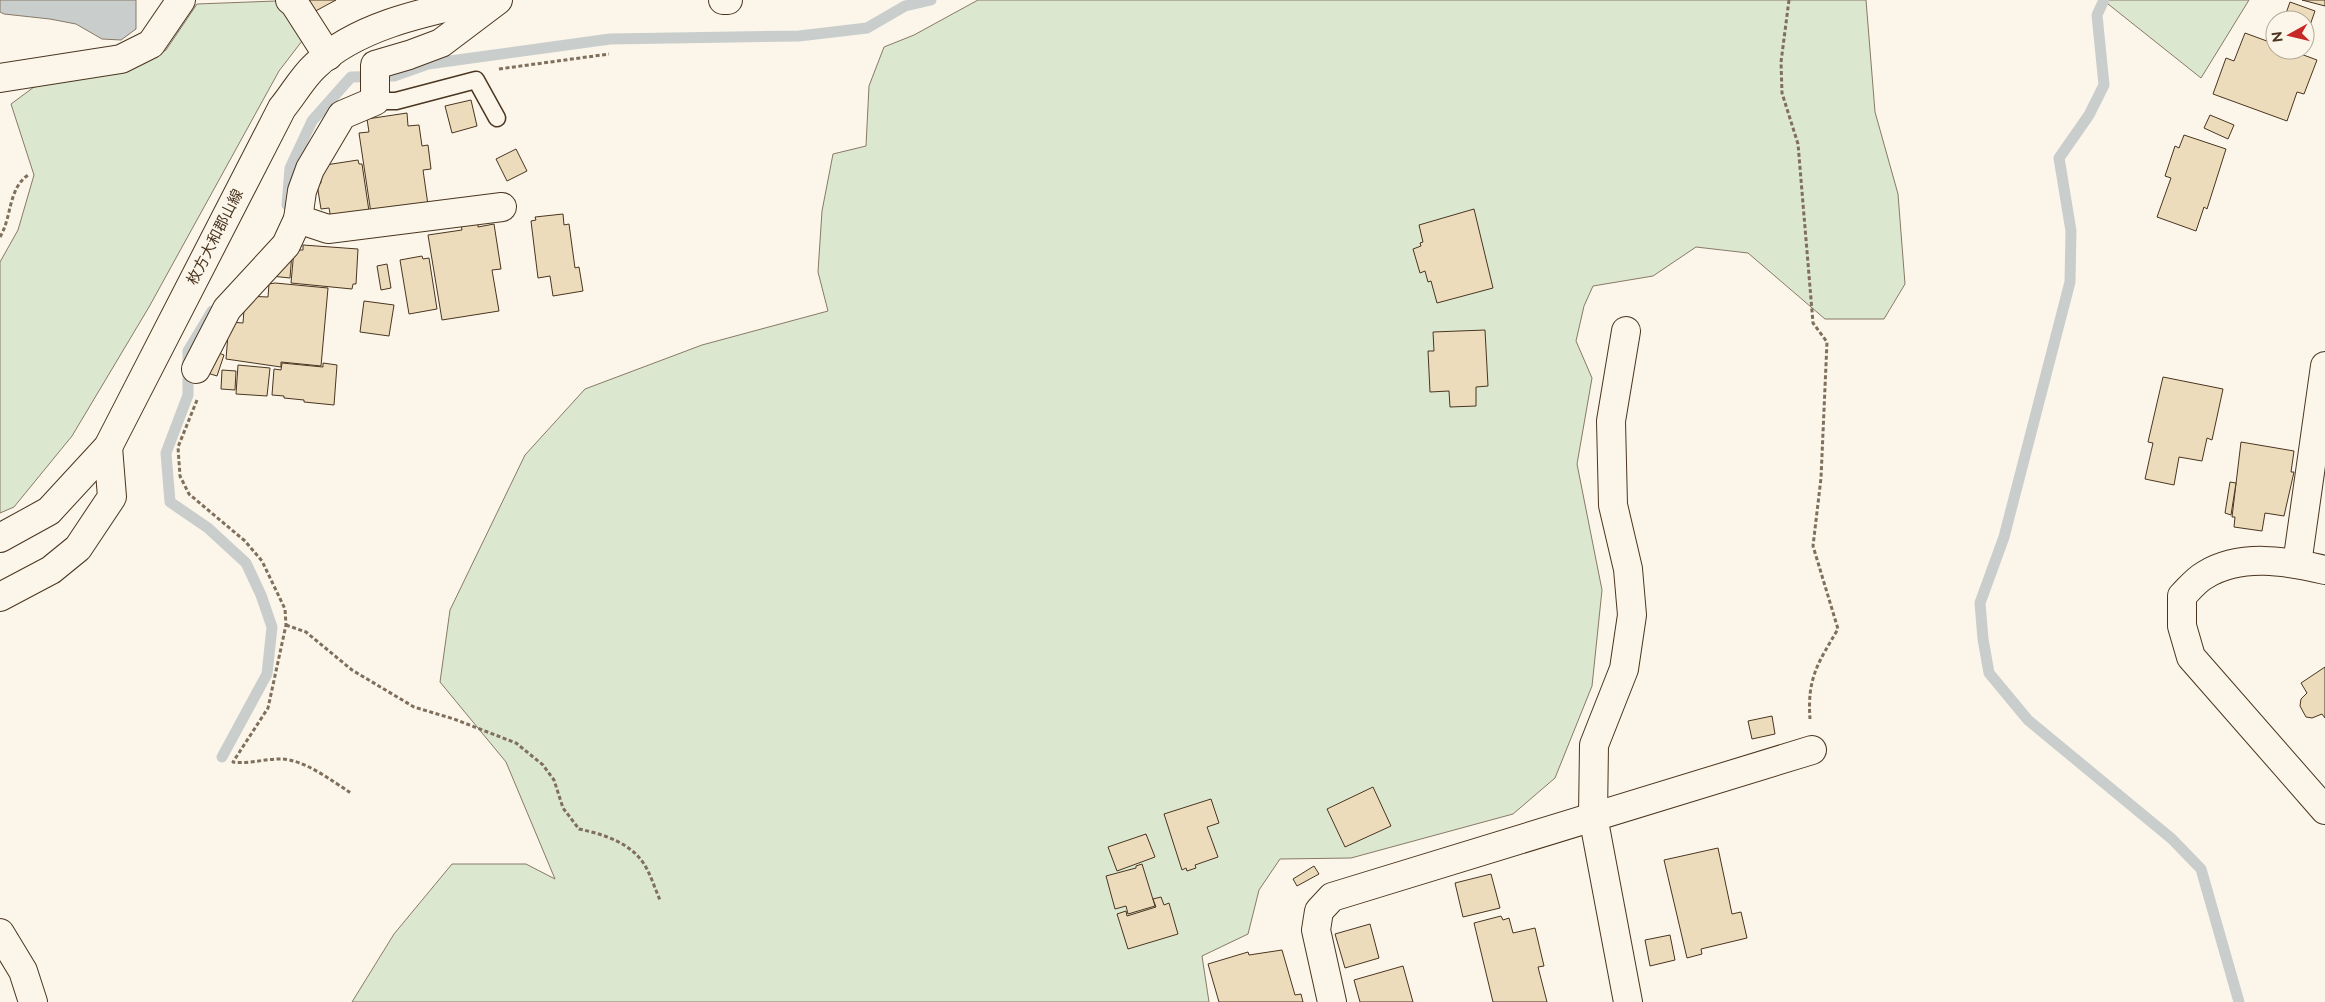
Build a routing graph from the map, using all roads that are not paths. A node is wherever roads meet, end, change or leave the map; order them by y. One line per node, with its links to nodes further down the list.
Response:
1 (181, 0): 8 (street)
2 (290, 0): 7 (street)
3 (480, 0): 7 (street, 枚方大和郡山線)
4 (498, 0): 9 (street)
5 (722, 0): 6 (street)
6 (728, 0)
7 (328, 56): 16 (street, 枚方大和郡山線)
8 (0, 78)
9 (375, 100): 10 (lane); 12 (street)
10 (496, 118)
11 (502, 207): 12 (street)
12 (298, 219): 15 (street)
13 (1626, 331): 23 (street)
14 (2325, 366): 18 (street)
15 (196, 369)
16 (108, 447): 17 (street, 枚方大和郡山線); 20 (street)
17 (0, 538)
18 (2297, 564): 19 (street); 22 (street)
19 (2325, 570)
20 (0, 597)
21 (1812, 750): 23 (street)
22 (2325, 810)
23 (1593, 816): 26 (street); 27 (street)
24 (0, 933): 25 (street)
25 (32, 1002)
26 (1332, 1002)
27 (1628, 1002)

